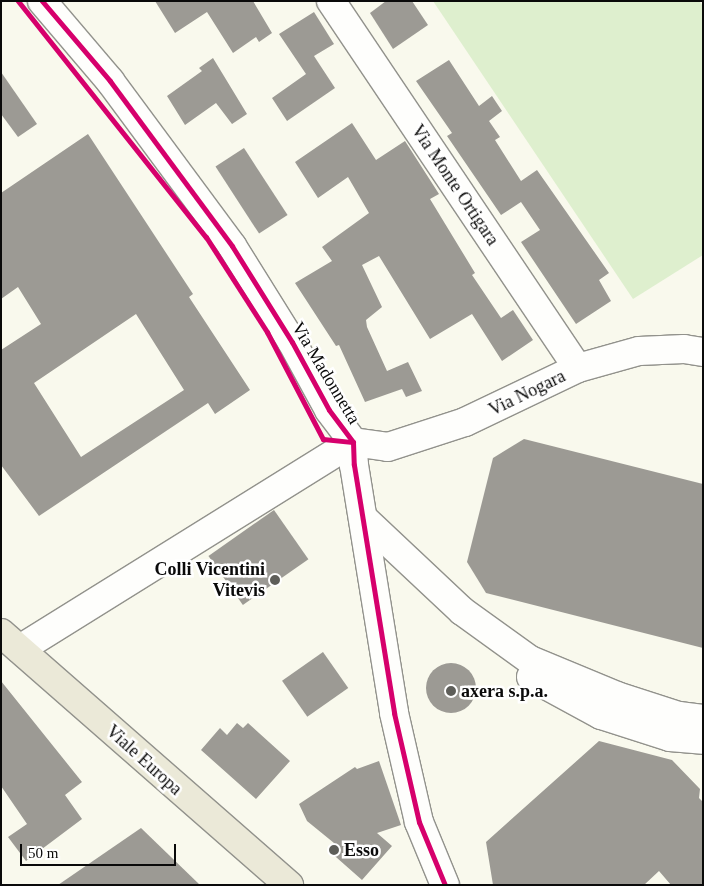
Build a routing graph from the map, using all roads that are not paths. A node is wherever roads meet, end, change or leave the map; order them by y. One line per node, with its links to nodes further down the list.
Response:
1 (42, 1): 5 (street, Via Madonnetta)
2 (331, 1): 4 (street, Via Monte Ortigara)
3 (703, 352): 4 (street, Via Nogara)
4 (578, 368): 5 (street, Via Nogara)
5 (353, 442): 6 (street, Via Madonnetta); 8 (street)
6 (363, 518): 7 (street); 12 (street, Via Madonnetta)
7 (462, 611): 9 (street); 10 (street)
8 (11, 641): 11 (main road, Viale Europa)
9 (703, 719)
10 (703, 740)
11 (289, 885)
12 (446, 885)

